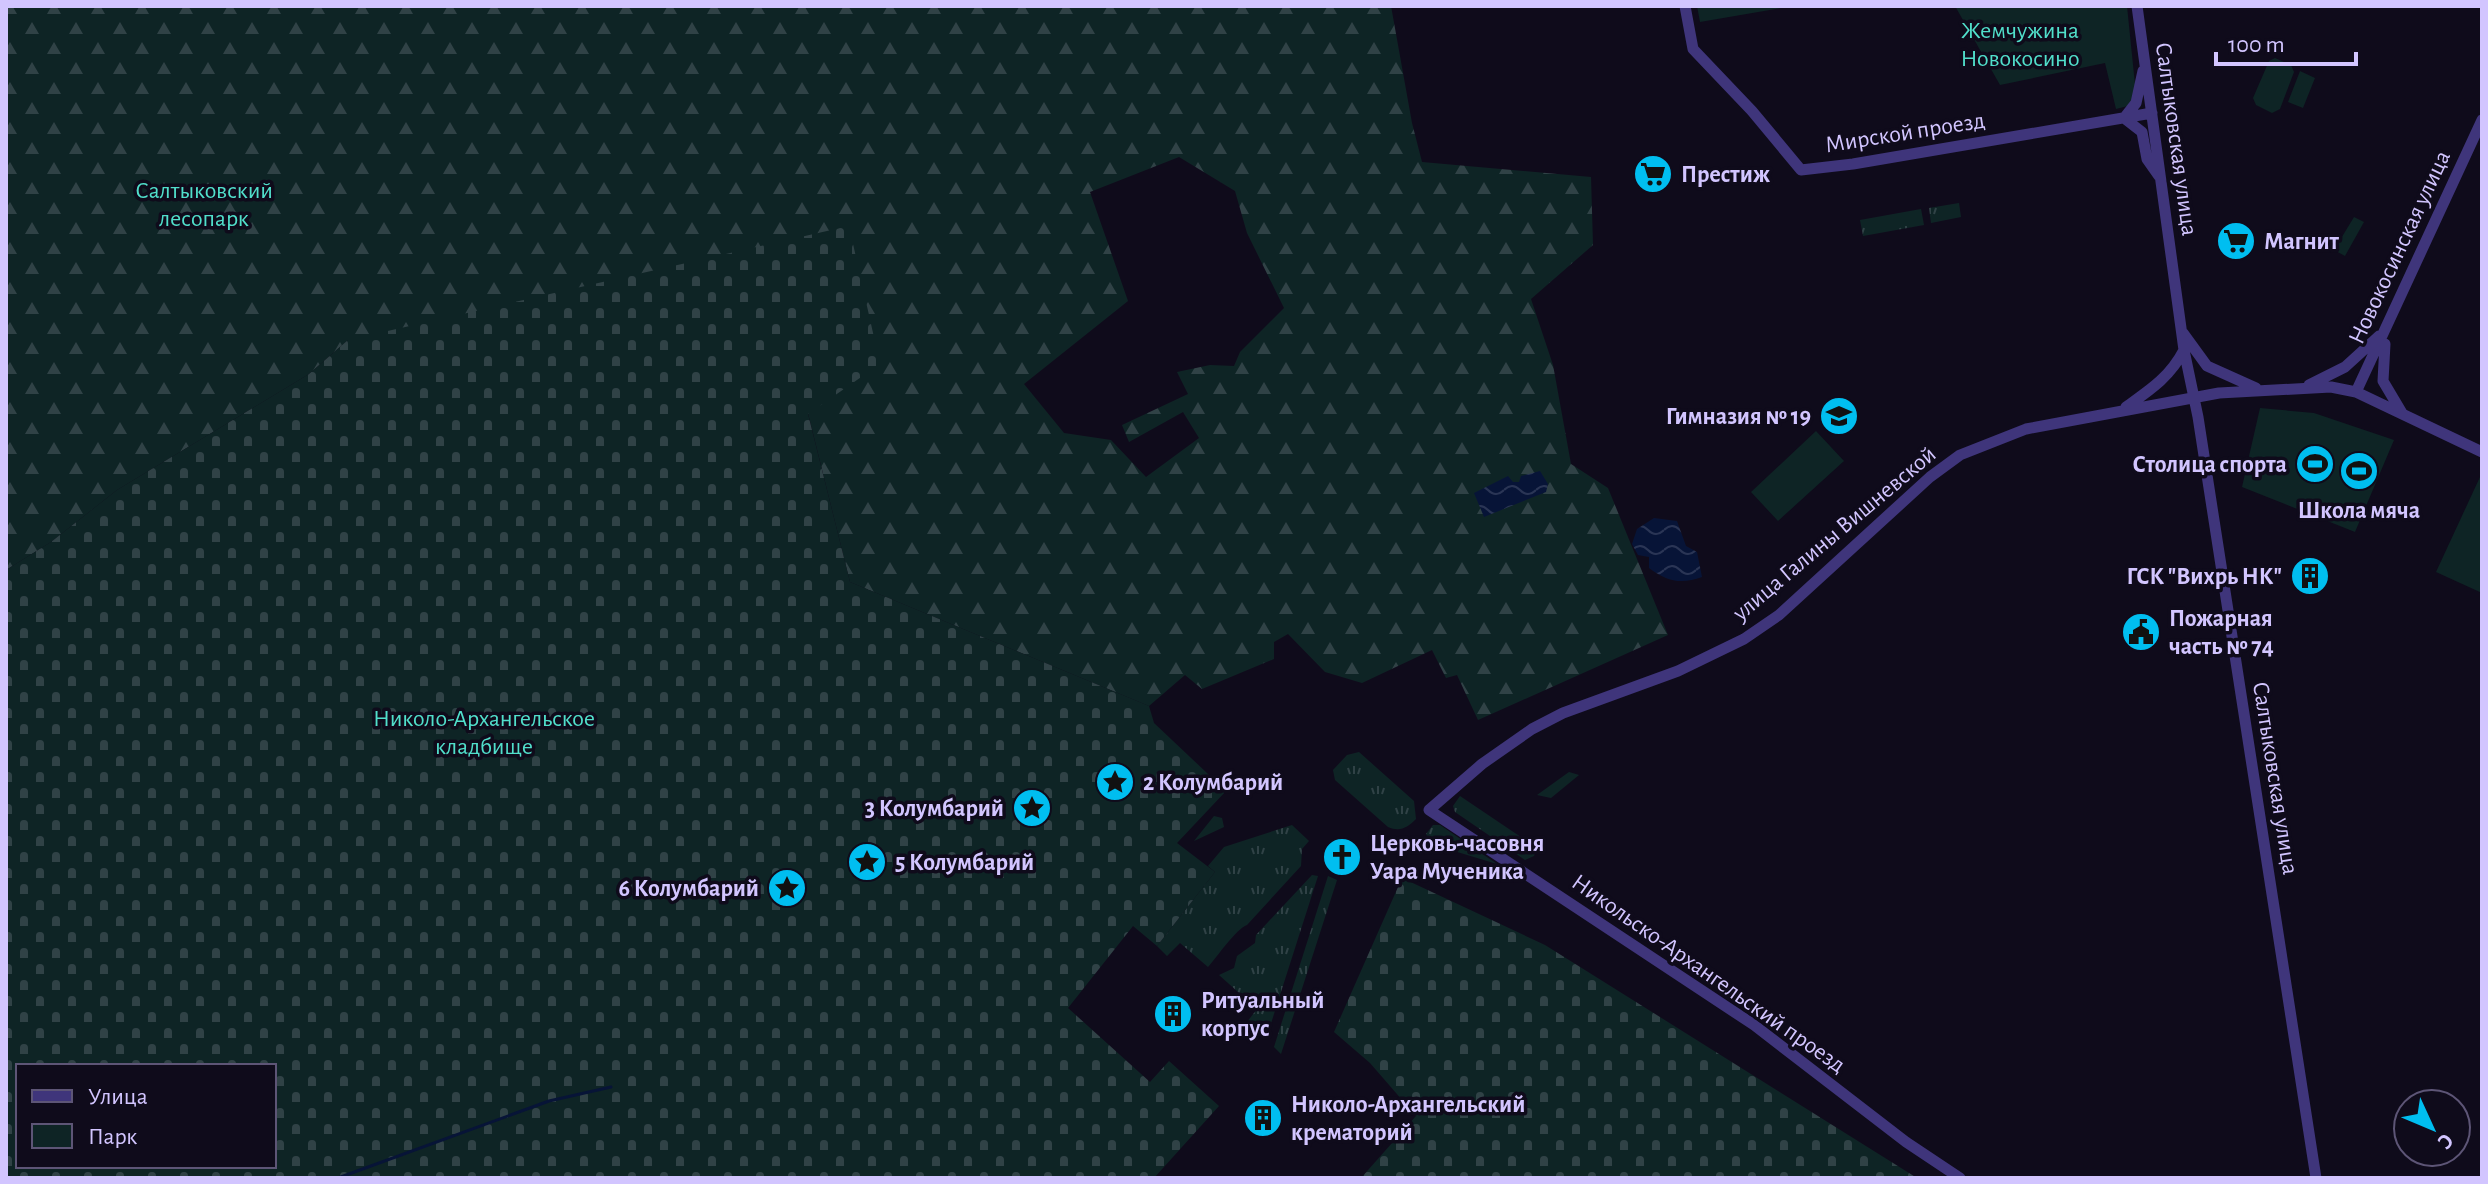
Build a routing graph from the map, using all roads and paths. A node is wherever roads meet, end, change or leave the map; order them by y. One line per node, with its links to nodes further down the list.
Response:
1 (1685, 6): 5 (street, Мирской проезд)
2 (2137, 6): 3 (street, Салтыковская улица)
3 (2145, 63): 4 (street, Салтыковская улица); 5 (street)
4 (2152, 113): 5 (street, Мирской проезд); 7 (street, Салтыковская улица)
5 (2124, 118): 7 (street)
6 (2482, 120): 8 (street, Новокосинская улица)
7 (2161, 178): 9 (street, Салтыковская улица)
8 (2390, 324): 11 (street); 13 (street, Новокосинская улица); 16 (street)
9 (2181, 331): 10 (street, Салтыковская улица); 12 (street)
10 (2184, 350): 14 (street, Салтыковская улица); 15 (street)
11 (2305, 386): 12 (street, улица Галины Вишневской); 13 (street, улица Галины Вишневской)
12 (2260, 390): 14 (street, улица Галины Вишневской)
13 (2356, 392): 16 (street, улица Галины Вишневской)
14 (2194, 397): 15 (street, улица Галины Вишневской); 20 (street, Салтыковская улица)
15 (2122, 409): 18 (street, улица Галины Вишневской)
16 (2404, 416): 17 (street, улица Галины Вишневской)
17 (2482, 452)
18 (1429, 810): 19 (street, Никольско-Архангельский проезд)
19 (1960, 1178)
20 (2316, 1178)

